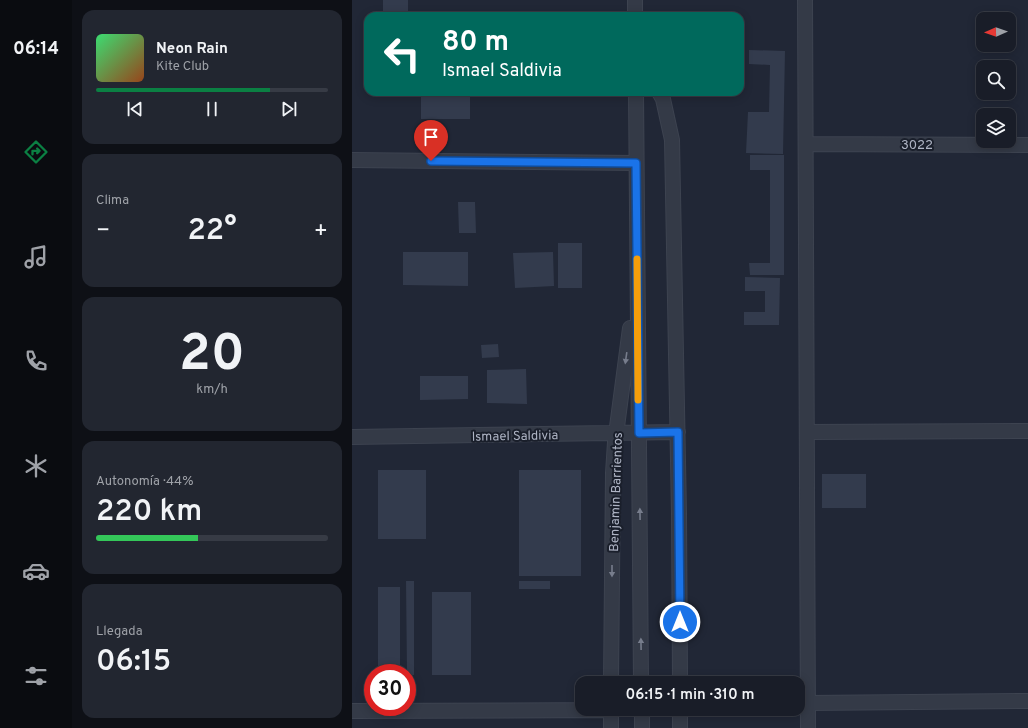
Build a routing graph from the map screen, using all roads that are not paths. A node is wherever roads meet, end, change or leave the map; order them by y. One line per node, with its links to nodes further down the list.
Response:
1 (635, 0): 3 (street)
2 (805, 0): 6 (street)
3 (635, 12)
4 (636, 96): 9 (street, Benjamin Barrientos)
5 (661, 96): 12 (street)
6 (806, 144): 7 (street, 3022); 13 (street)
7 (1028, 144)
8 (352, 160): 9 (street)
9 (636, 163): 10 (street, Benjamin Barrientos)
10 (637, 278): 14 (street, Benjamin Barrientos, one-way to 14); 15 (street, Benjamin Barrientos)
11 (1028, 431): 13 (street)
12 (678, 432): 15 (street, Ismael Saldivia); 19 (street)
13 (807, 432): 21 (street)
14 (616, 433): 15 (street, Ismael Saldivia); 16 (street, Ismael Saldivia); 17 (street, Benjamin Barrientos, one-way to 17)
15 (639, 433): 18 (street, Benjamin Barrientos, one-way to 15)
16 (352, 437)
17 (611, 676)
18 (641, 676)
19 (680, 676)
20 (1028, 701): 21 (street)
21 (809, 703): 30 (street)
22 (575, 709): 23 (street)
23 (352, 711)
24 (611, 716): 27 (street)
25 (642, 716): 28 (street)
26 (680, 716): 29 (street)
27 (611, 728)
28 (642, 728)
29 (680, 728)
30 (808, 728)

